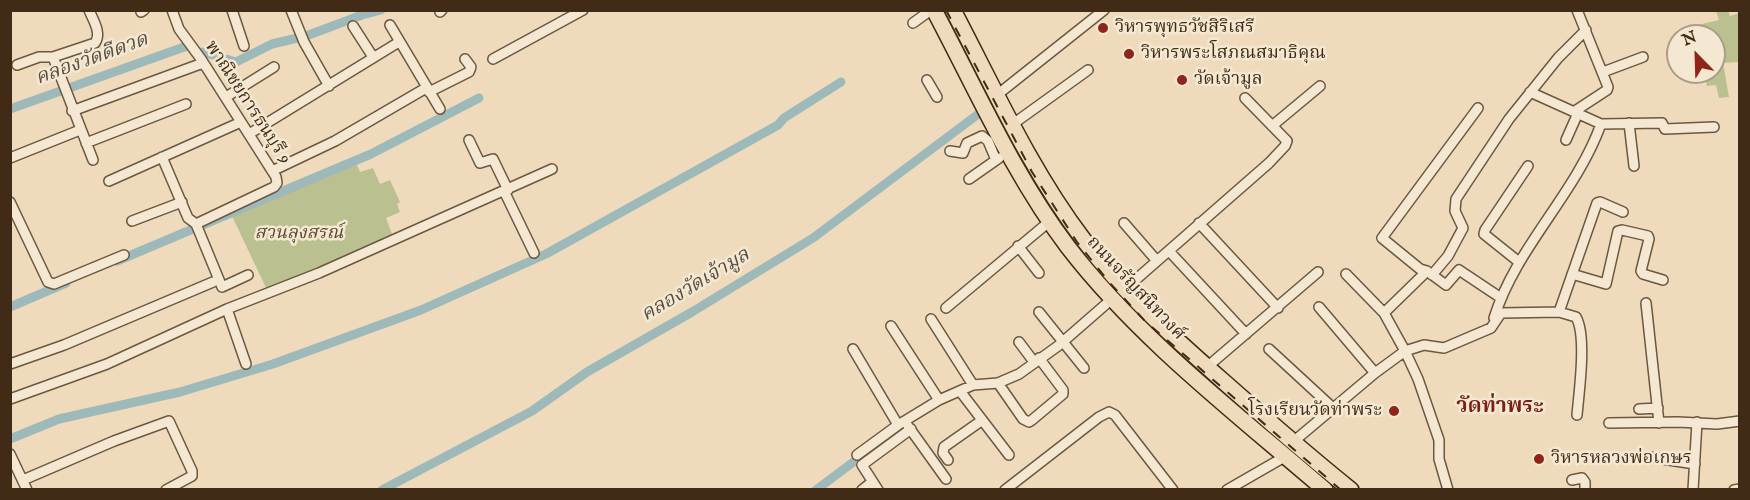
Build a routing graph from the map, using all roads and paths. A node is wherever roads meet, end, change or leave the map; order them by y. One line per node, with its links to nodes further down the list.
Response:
1 (89, 10): 16 (street)
2 (172, 10): 21 (street, พาณิชยการธนบุรี 9)
3 (232, 10): 15 (street)
4 (291, 10): 27 (street)
5 (583, 10): 20 (street)
6 (933, 10): 10 (street); 52 (main road, ถนนจรัญสนิทวงศ์)
7 (953, 10): 33 (main road, ถนนจรัญสนิทวงศ์)
8 (1104, 10): 33 (street)
9 (1577, 10): 13 (street)
10 (913, 23)
11 (390, 24): 14 (street)
12 (353, 26): 17 (street)
13 (1586, 30): 25 (street); 30 (street)
14 (399, 42): 17 (street); 29 (street)
15 (244, 46)
16 (53, 57): 22 (street); 38 (street)
17 (373, 57): 27 (street)
18 (1643, 57): 25 (street)
19 (465, 59): 29 (street)
20 (493, 59)
21 (203, 63): 31 (street, พาณิชยการธนบุรี 9); 38 (street)
22 (17, 65)
23 (274, 67): 31 (street)
24 (1088, 70): 42 (street)
25 (1603, 72): 39 (street)
26 (927, 80): 32 (street)
27 (329, 86): 47 (street)
28 (1320, 86): 44 (street)
29 (427, 90): 37 (street); 59 (street)
30 (1530, 92): 39 (street); 80 (street)
31 (226, 97): 40 (street, พาณิชยการธนบุรี 9)
32 (937, 97)
33 (998, 97): 42 (main road, ถนนจรัญสนิทวงศ์)
34 (1245, 98): 44 (street)
35 (186, 104): 50 (street)
36 (1478, 108): 80 (street)
37 (440, 109)
38 (72, 111): 46 (street)
39 (1576, 112): 43 (street); 49 (street)
40 (241, 122): 47 (street, พาณิชยการธนบุรี 9); 53 (street)
41 (1629, 123): 43 (street); 45 (street); 57 (street)
42 (1013, 124): 65 (main road, ถนนจรัญสนิทวงศ์)
43 (1601, 124): 77 (street)
44 (1272, 126): 70 (street)
45 (1714, 127)
46 (80, 130): 50 (street); 54 (street)
47 (249, 134): 59 (street, พาณิชยการธนบุรี 9)
48 (469, 140): 62 (street)
49 (1566, 140)
50 (86, 143): 55 (street)
51 (950, 151): 52 (street)
52 (1002, 156): 60 (street); 68 (main road, ถนนจรัญสนิทวงศ์)
53 (162, 157): 61 (street); 64 (street)
54 (10, 158)
55 (93, 160)
56 (1528, 166): 77 (street)
57 (1634, 166)
58 (552, 169): 62 (street)
59 (272, 171): 71 (street, พาณิชยการธนบุรี 9)
60 (969, 179)
61 (110, 180)
62 (506, 190): 74 (street); 92 (street)
63 (10, 202): 75 (street)
64 (182, 202): 67 (street); 71 (street)
65 (1064, 212): 68 (main road); 86 (main road, ถนนจรัญสนิทวงศ์)
66 (1623, 212): 82 (street)
67 (132, 221)
68 (1050, 221): 72 (street); 86 (main road, ถนนจรัญสนิทวงศ์)
69 (1124, 223): 76 (street)
70 (1199, 223): 73 (street); 91 (street)
71 (198, 227): 83 (street)
72 (1018, 246): 79 (street); 90 (street)
73 (1169, 251): 76 (street); 99 (street)
74 (534, 253)
75 (124, 255)
76 (1157, 261): 86 (street)
77 (1519, 262): 87 (street)
78 (1318, 272): 91 (street)
79 (1039, 273)
80 (1430, 273): 87 (street); 95 (street)
81 (1346, 274): 95 (street)
82 (1572, 274): 84 (street); 94 (street)
83 (248, 275)
84 (1663, 280)
85 (213, 282): 106 (street)
86 (1119, 294): 101 (street); 108 (main road, ถนนจรัญสนิทวงศ์); 126 (main road, ถนนจรัญสนิทวงศ์)
87 (1501, 298): 98 (street)
88 (1646, 303): 117 (street)
89 (1319, 307): 110 (street)
90 (946, 308)
91 (1278, 308): 99 (street)
92 (227, 309): 107 (street); 114 (street)
93 (1039, 312): 101 (street)
94 (1559, 312): 98 (street); 119 (street)
95 (1384, 313): 104 (street)
96 (931, 319): 112 (street)
97 (891, 326): 115 (street)
98 (1491, 328): 104 (street)
99 (1246, 334): 108 (street)
100 (1019, 342): 105 (street)
101 (1063, 342): 105 (street); 109 (street)
102 (853, 349): 125 (street)
103 (1269, 350): 116 (street)
104 (1405, 351): 110 (street); 146 (street)
105 (1037, 360): 111 (street); 111 (street)
106 (10, 364)
107 (246, 364)
108 (1207, 367): 126 (main road, ถนนจรัญสนิทวงศ์)
109 (1084, 368)
110 (1374, 373): 116 (street)
111 (998, 383): 112 (street)
112 (973, 385): 113 (street)
113 (960, 391): 115 (street); 120 (street)
114 (10, 399)
115 (939, 400): 125 (street)
116 (1333, 408): 126 (street)
117 (1658, 408): 118 (street); 124 (street)
118 (1639, 409)
119 (1577, 415)
120 (981, 421): 128 (street); 131 (street)
121 (1740, 421): 122 (street)
122 (1697, 422): 124 (street); 132 (street)
123 (1609, 423): 124 (street)
124 (1659, 423)
125 (905, 425): 129 (street); 134 (street); 137 (street)
126 (1289, 449): 138 (main road, ถนนจรัญสนิทวงศ์); 144 (street); 145 (main road, ถนนจรัญสนิทวงศ์)
127 (10, 454): 133 (street)
128 (1009, 454)
129 (857, 455)
130 (1649, 457): 132 (street)
131 (948, 460)
132 (1695, 464): 148 (street)
133 (22, 478): 136 (street); 139 (street); 140 (street)
134 (946, 479)
135 (1572, 480): 147 (street)
136 (10, 481)
137 (875, 486): 141 (street)
138 (1349, 488)
139 (27, 489)
140 (166, 489)
141 (862, 489)
142 (1005, 489): 143 (street)
143 (1173, 489)
144 (1227, 489)
145 (1325, 489)
146 (1448, 489)
147 (1585, 489)
148 (1693, 489)
149 (1734, 489): 150 (street)
150 (1740, 489)

